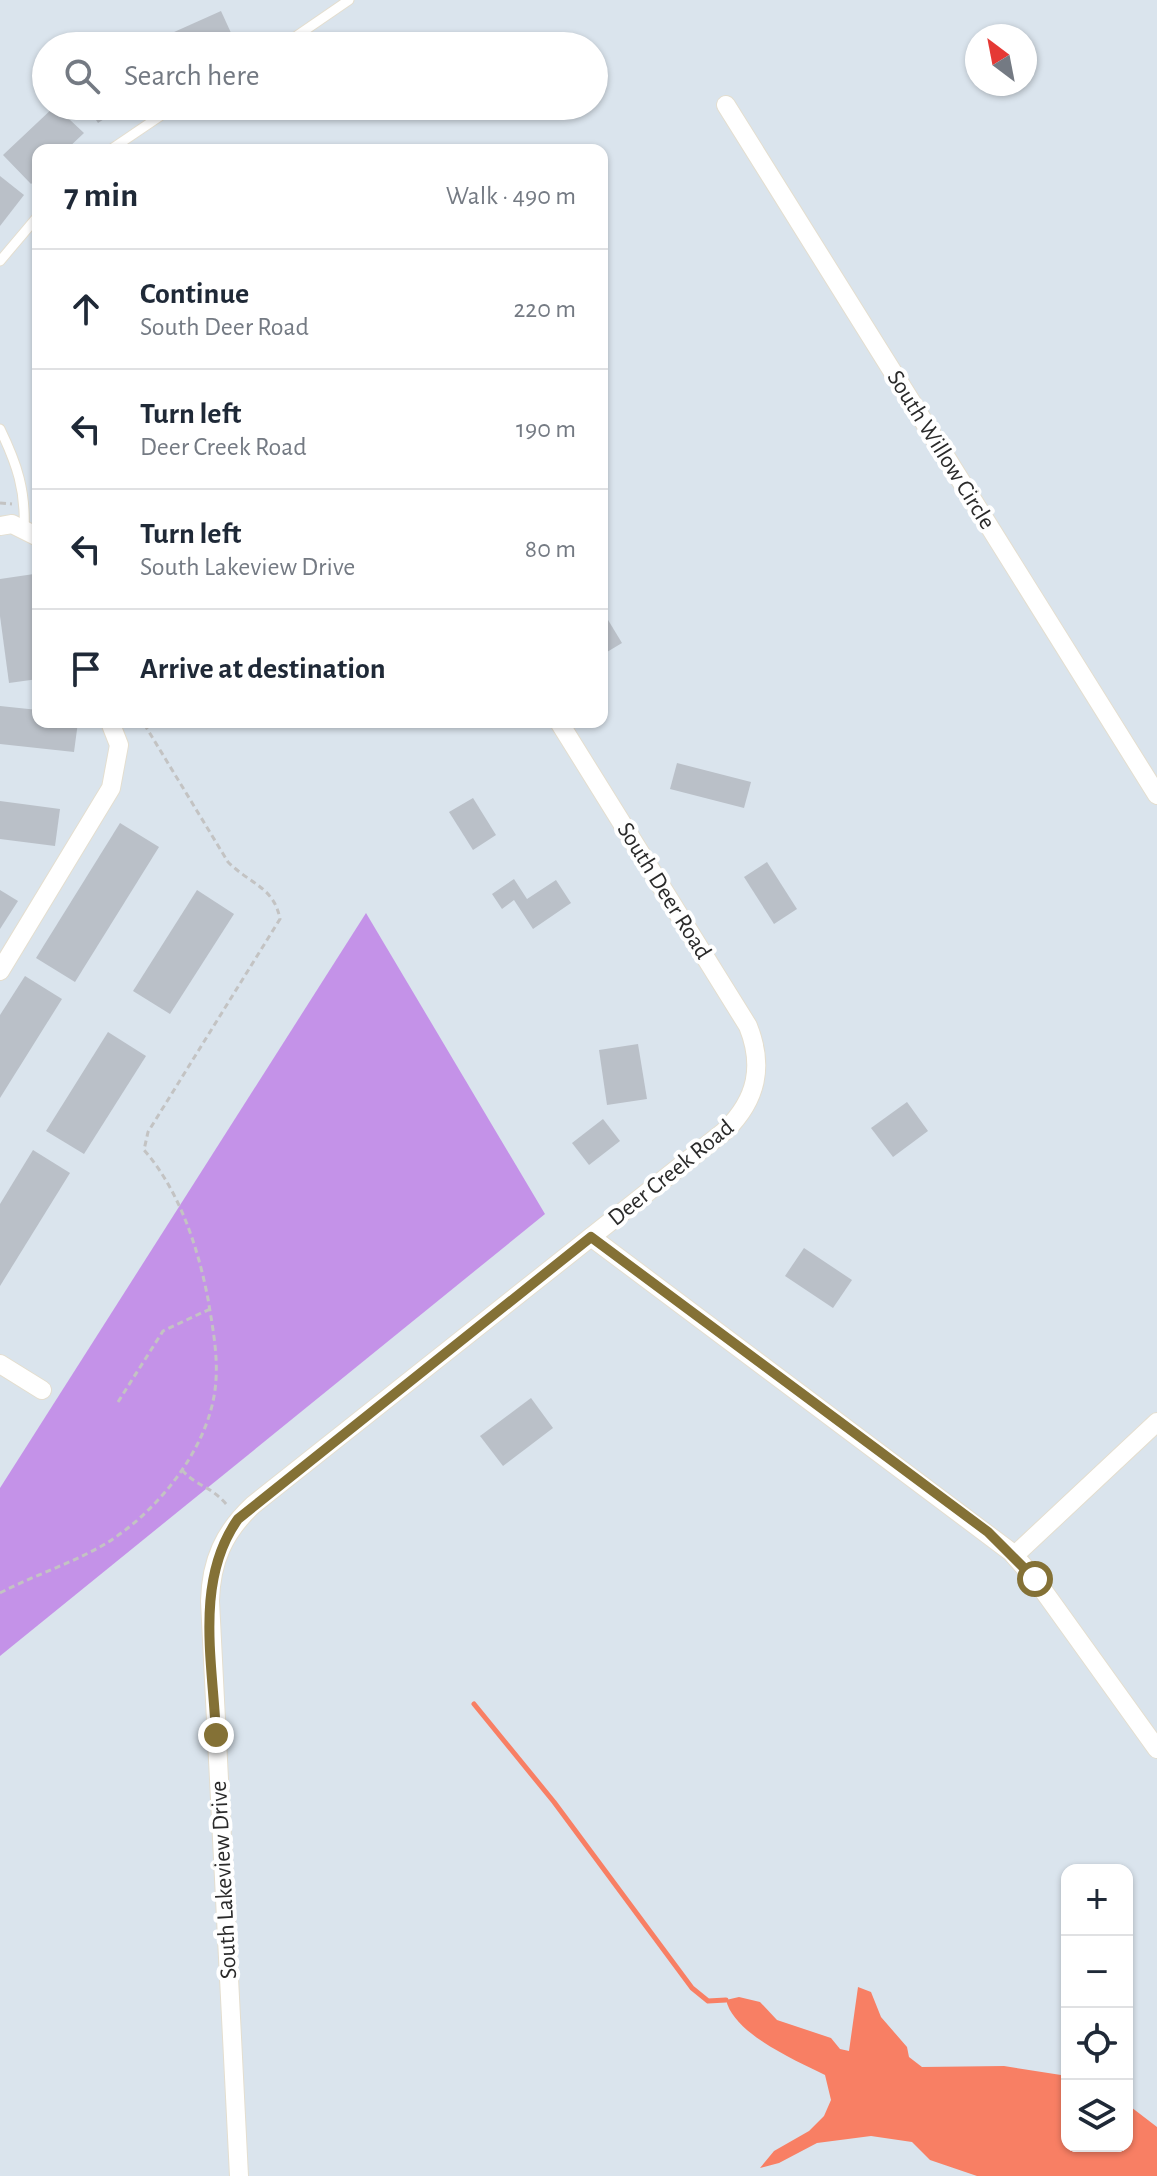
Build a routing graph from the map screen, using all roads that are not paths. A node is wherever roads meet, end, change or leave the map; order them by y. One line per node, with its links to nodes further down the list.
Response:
1 (349, 0): 2 (lane)
2 (302, 32)
3 (726, 105): 13 (street, South Willow Circle)
4 (154, 120): 5 (lane)
5 (119, 144)
6 (32, 223): 7 (lane)
7 (0, 261)
8 (0, 429): 10 (lane)
9 (0, 526): 10 (street)
10 (31, 534)
11 (112, 728): 14 (street)
12 (563, 728): 15 (street, South Deer Road)
13 (1157, 795)
14 (0, 971)
15 (758, 1064): 16 (street, Deer Creek Road)
16 (591, 1237): 20 (street, Deer Creek Road); 21 (street)
17 (0, 1364): 18 (street)
18 (42, 1390)
19 (1157, 1422): 21 (street)
20 (224, 1538): 23 (street, South Lakeview Drive)
21 (1015, 1555): 22 (street)
22 (1157, 1749)
23 (239, 2176)

